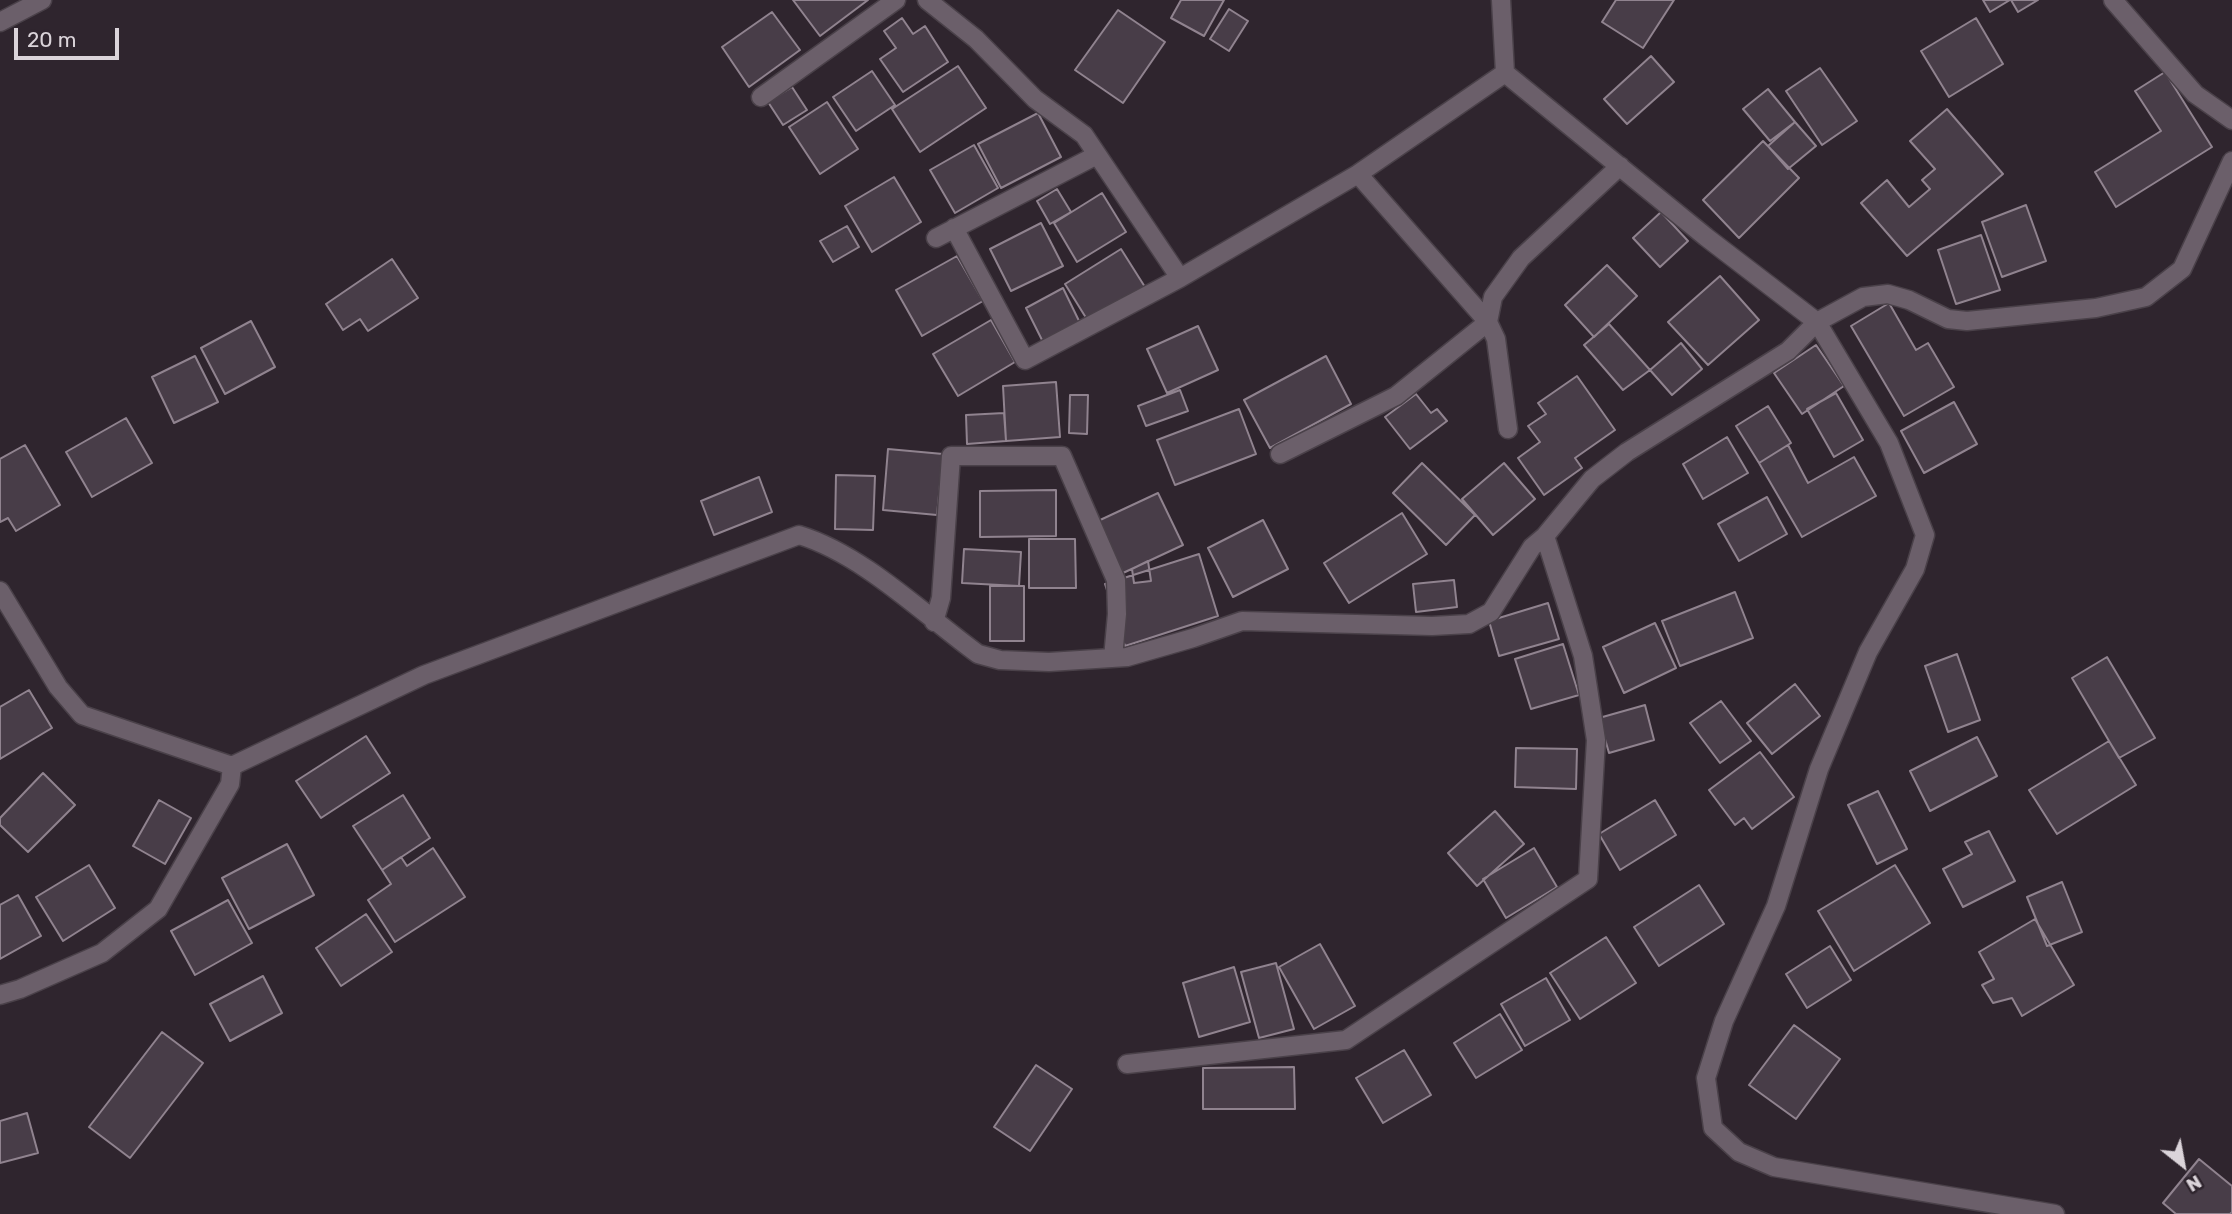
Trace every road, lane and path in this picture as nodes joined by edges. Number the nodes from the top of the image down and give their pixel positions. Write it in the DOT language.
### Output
graph roads {
  1 [pos="42,0"];
  2 [pos="896,0"];
  3 [pos="927,0"];
  4 [pos="1501,0"];
  5 [pos="2113,0"];
  6 [pos="0,22"];
  7 [pos="1505,73"];
  8 [pos="761,97"];
  9 [pos="2232,120"];
  10 [pos="1097,155"];
  11 [pos="2232,161"];
  12 [pos="1620,166"];
  13 [pos="1358,174"];
  14 [pos="954,229"];
  15 [pos="936,238"];
  16 [pos="1180,278"];
  17 [pos="1488,322"];
  18 [pos="1816,322"];
  19 [pos="1508,429"];
  20 [pos="1280,454"];
  21 [pos="1545,536"];
  22 [pos="0,591"];
  23 [pos="934,622"];
  24 [pos="1113,658"];
  25 [pos="232,766"];
  26 [pos="0,995"];
  27 [pos="1126,1064"];
  28 [pos="2055,1214"];
  1 -- 6 [label="street"];
  2 -- 8 [label="street"];
  3 -- 10 [label="street"];
  4 -- 7 [label="street"];
  5 -- 9 [label="street"];
  7 -- 12 [label="street"];
  7 -- 13 [label="street"];
  10 -- 14 [label="street"];
  10 -- 16 [label="street"];
  11 -- 18 [label="street"];
  12 -- 17 [label="street"];
  12 -- 18 [label="street"];
  13 -- 16 [label="street"];
  13 -- 17 [label="street"];
  14 -- 15 [label="street"];
  14 -- 16 [label="street"];
  17 -- 19 [label="street"];
  17 -- 20 [label="street"];
  18 -- 21 [label="street"];
  18 -- 28 [label="street"];
  21 -- 24 [label="street"];
  21 -- 27 [label="street"];
  22 -- 25 [label="street"];
  23 -- 24 [label="street"];
  23 -- 24 [label="street"];
  23 -- 25 [label="street"];
  25 -- 26 [label="street"];
}
